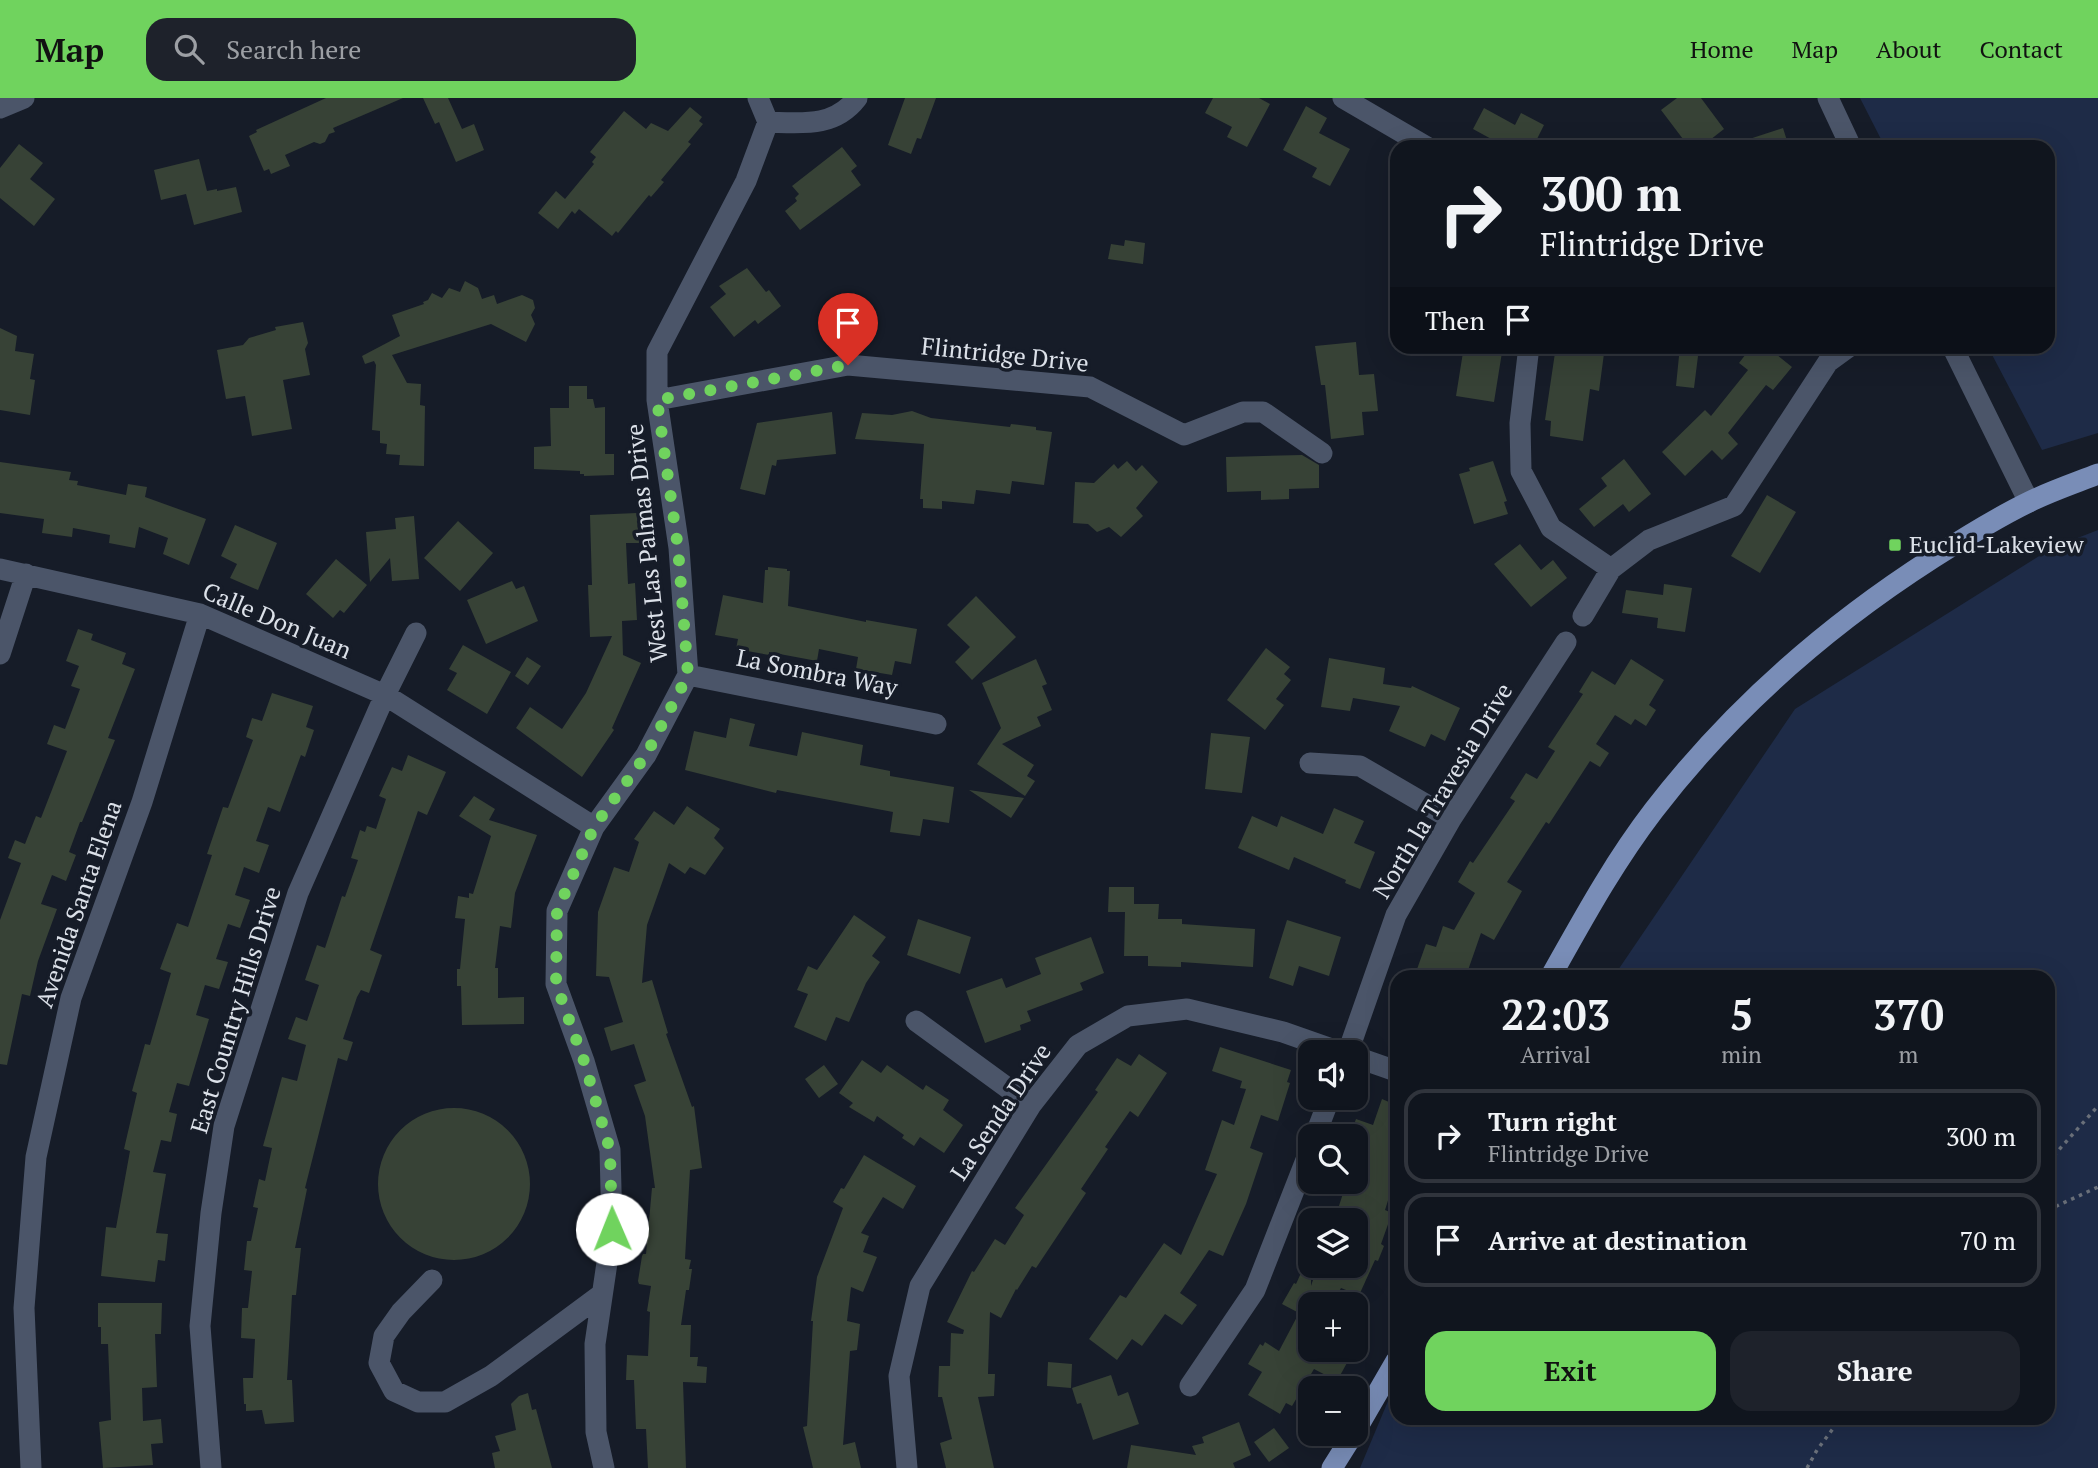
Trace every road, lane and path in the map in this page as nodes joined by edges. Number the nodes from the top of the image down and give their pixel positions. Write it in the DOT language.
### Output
graph roads {
  1 [pos="24,98"];
  2 [pos="758,98"];
  3 [pos="857,98"];
  4 [pos="1343,98"];
  5 [pos="1828,98"];
  6 [pos="0,108"];
  7 [pos="768,122"];
  8 [pos="1415,140"];
  9 [pos="1848,140"];
  10 [pos="1528,354"];
  11 [pos="1839,354"];
  12 [pos="1956,354"];
  13 [pos="657,400"];
  14 [pos="1322,453"];
  15 [pos="2098,474"];
  16 [pos="2029,502"];
  17 [pos="0,569"];
  18 [pos="1611,569"];
  19 [pos="26,574"];
  20 [pos="200,614"];
  21 [pos="1583,616"];
  22 [pos="416,633"];
  23 [pos="1566,642"];
  24 [pos="0,654"];
  25 [pos="688,675"];
  26 [pos="385,695"];
  27 [pos="936,724"];
  28 [pos="1310,763"];
  29 [pos="1451,819"];
  30 [pos="594,827"];
  31 [pos="1554,970"];
  32 [pos="916,1021"];
  33 [pos="1306,1040"];
  34 [pos="1352,1040"];
  35 [pos="1368,1061"];
  36 [pos="1390,1069"];
  37 [pos="1031,1105"];
  38 [pos="2098,1106"];
  39 [pos="2055,1154"];
  40 [pos="1298,1180"];
  41 [pos="2098,1187"];
  42 [pos="2055,1207"];
  43 [pos="432,1280"];
  44 [pos="602,1294"];
  45 [pos="1390,1371"];
  46 [pos="1190,1386"];
  47 [pos="1368,1409"];
  48 [pos="1836,1425"];
  49 [pos="1346,1446"];
  50 [pos="30,1468"];
  51 [pos="211,1468"];
  52 [pos="604,1468"];
  53 [pos="907,1468"];
  54 [pos="1332,1468"];
  55 [pos="1807,1468"];
  1 -- 6 [label="street"];
  2 -- 7 [label="street"];
  3 -- 7 [label="street"];
  4 -- 8 [label="street"];
  5 -- 9 [label="street"];
  7 -- 13 [label="street, West Las Palmas Drive"];
  10 -- 18 [label="street"];
  11 -- 18 [label="street"];
  12 -- 16 [label="street"];
  13 -- 14 [label="street, Flintridge Drive"];
  13 -- 25 [label="street, West Las Palmas Drive"];
  15 -- 16 [label="main road"];
  16 -- 31 [label="main road"];
  17 -- 19 [label="street, Calle Don Juan"];
  18 -- 21 [label="street"];
  19 -- 20 [label="street, Calle Don Juan"];
  19 -- 24 [label="street"];
  20 -- 26 [label="street, Calle Don Juan"];
  20 -- 50 [label="street, Avenida Santa Elena"];
  22 -- 26 [label="street, East Country Hills Drive"];
  23 -- 29 [label="street, North la Travesia Drive"];
  25 -- 27 [label="street, La Sombra Way"];
  25 -- 30 [label="street, West Las Palmas Drive"];
  26 -- 30 [label="street, Calle Don Juan"];
  26 -- 51 [label="street, East Country Hills Drive"];
  28 -- 29 [label="street"];
  29 -- 34 [label="street, North la Travesia Drive"];
  30 -- 44 [label="street, West Las Palmas Drive"];
  32 -- 37 [label="street"];
  33 -- 37 [label="street, La Senda Drive"];
  35 -- 36 [label="street"];
  37 -- 53 [label="street, La Senda Drive"];
  38 -- 39 [label="path"];
  40 -- 46 [label="street"];
  41 -- 42 [label="path"];
  43 -- 44 [label="street"];
  44 -- 52 [label="street, West Las Palmas Drive"];
  45 -- 47 [label="main road"];
  48 -- 55 [label="path"];
  49 -- 54 [label="main road"];
}
